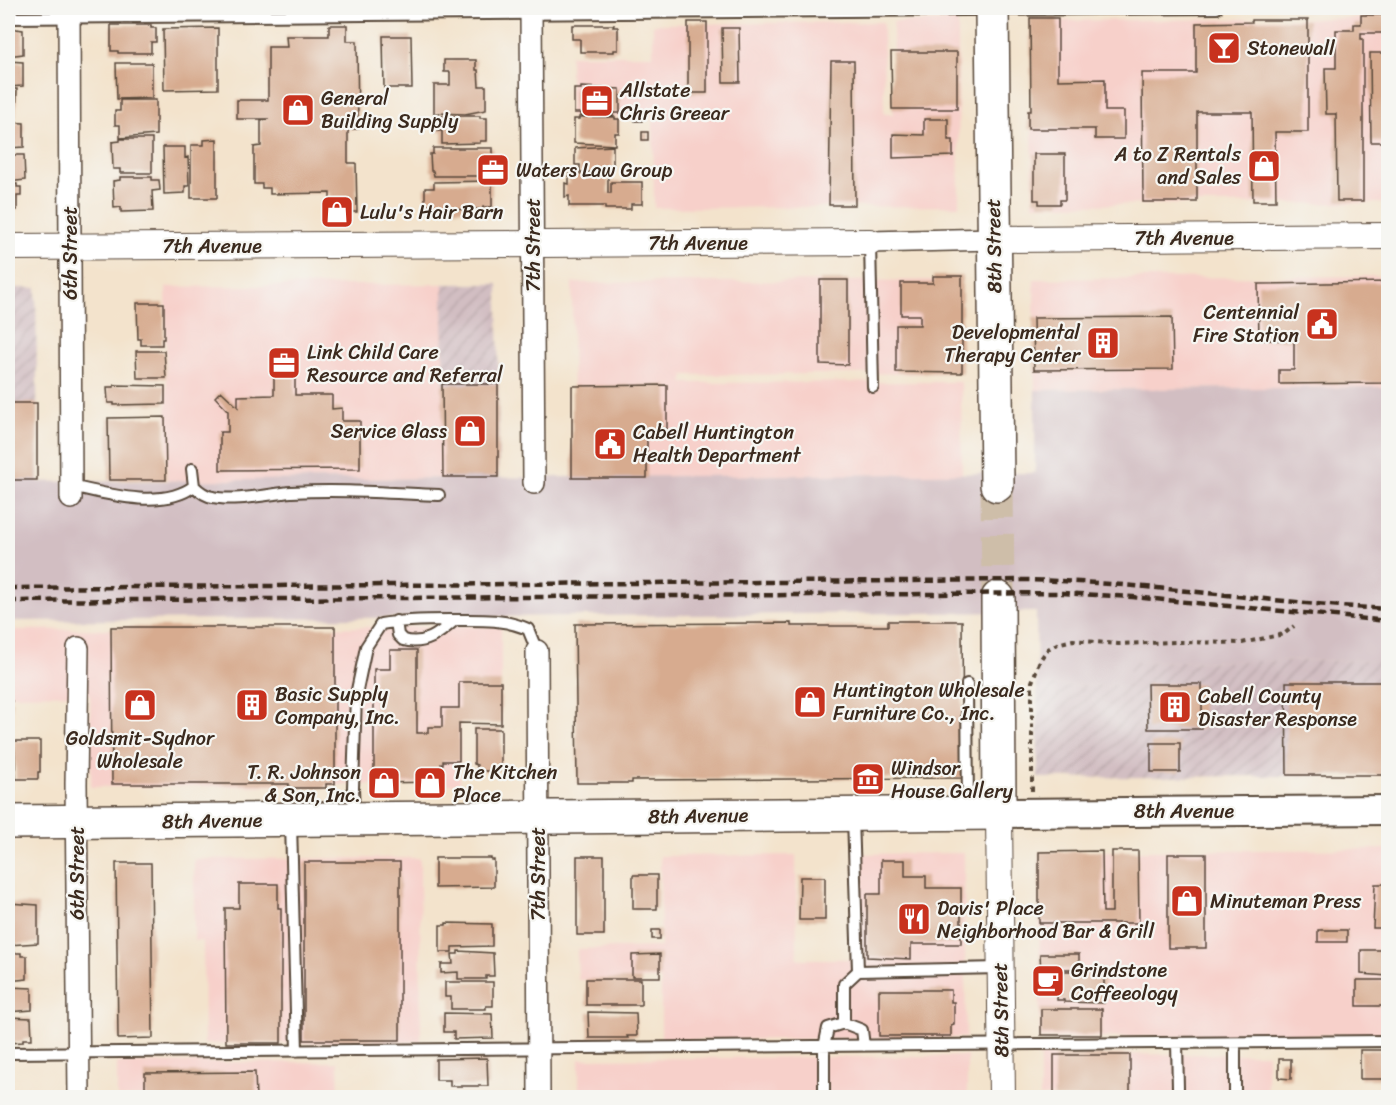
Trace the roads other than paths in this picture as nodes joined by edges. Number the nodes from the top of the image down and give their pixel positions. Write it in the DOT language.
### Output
graph roads {
  1 [pos="992,8"];
  2 [pos="1217,8"];
  3 [pos="806,9"];
  4 [pos="531,10"];
  5 [pos="671,10"];
  6 [pos="704,10"];
  7 [pos="69,12"];
  8 [pos="8,18"];
  9 [pos="1389,236"];
  10 [pos="994,239"];
  11 [pos="870,242"];
  12 [pos="533,244"];
  13 [pos="8,247"];
  14 [pos="71,247"];
  15 [pos="873,387"];
  16 [pos="192,469"];
  17 [pos="534,483"];
  18 [pos="997,485"];
  19 [pos="194,486"];
  20 [pos="71,492"];
  21 [pos="439,495"];
  22 [pos="998,598"];
  23 [pos="455,620"];
  24 [pos="396,621"];
  25 [pos="78,648"];
  26 [pos="537,651"];
  27 [pos="968,684"];
  28 [pos="1389,810"];
  29 [pos="984,813"];
  30 [pos="853,814"];
  31 [pos="538,818"];
  32 [pos="354,819"];
  33 [pos="291,820"];
  34 [pos="8,822"];
  35 [pos="76,822"];
  36 [pos="1001,968"];
  37 [pos="858,971"];
  38 [pos="844,1023"];
  39 [pos="1389,1041"];
  40 [pos="1235,1043"];
  41 [pos="1177,1044"];
  42 [pos="1002,1045"];
  43 [pos="864,1046"];
  44 [pos="824,1047"];
  45 [pos="539,1048"];
  46 [pos="297,1050"];
  47 [pos="8,1053"];
  48 [pos="78,1053"];
  49 [pos="1178,1088"];
  50 [pos="79,1098"];
  51 [pos="539,1098"];
  52 [pos="824,1098"];
  53 [pos="1002,1098"];
  54 [pos="1235,1098"];
  1 -- 2 [label="lane"];
  1 -- 3 [label="lane"];
  1 -- 10 [label="main road, 8th Street"];
  3 -- 6 [label="lane"];
  4 -- 5 [label="lane"];
  4 -- 7 [label="lane"];
  4 -- 12 [label="street, 7th Street"];
  5 -- 6 [label="lane"];
  7 -- 8 [label="lane"];
  7 -- 14 [label="street, 6th Street"];
  9 -- 10 [label="street, 7th Avenue"];
  10 -- 11 [label="street, 7th Avenue"];
  10 -- 18 [label="main road, 8th Street"];
  11 -- 12 [label="street, 7th Avenue"];
  11 -- 15 [label="lane"];
  12 -- 14 [label="street, 7th Avenue"];
  12 -- 17 [label="street, 7th Street"];
  13 -- 14 [label="street, 7th Avenue"];
  14 -- 20 [label="street, 6th Street"];
  16 -- 19 [label="lane"];
  19 -- 20 [label="lane"];
  19 -- 21 [label="lane"];
  22 -- 29 [label="main road, 8th Street"];
  23 -- 24 [label="lane"];
  23 -- 24 [label="lane"];
  23 -- 26 [label="lane"];
  24 -- 32 [label="lane"];
  25 -- 35 [label="street, 6th Street"];
  26 -- 31 [label="street, 7th Street"];
  27 -- 29 [label="lane"];
  28 -- 29 [label="main road, 8th Avenue"];
  29 -- 30 [label="main road, 8th Avenue"];
  29 -- 36 [label="street, 8th Street"];
  30 -- 31 [label="main road, 8th Avenue"];
  30 -- 37 [label="lane"];
  31 -- 32 [label="main road, 8th Avenue"];
  31 -- 45 [label="street, 7th Street"];
  32 -- 33 [label="main road, 8th Avenue"];
  33 -- 35 [label="main road, 8th Avenue"];
  33 -- 46 [label="lane"];
  34 -- 35 [label="main road, 8th Avenue"];
  35 -- 48 [label="street, 6th Street"];
  36 -- 37 [label="lane"];
  36 -- 42 [label="street, 8th Street"];
  37 -- 38 [label="lane"];
  38 -- 43 [label="lane"];
  38 -- 44 [label="lane"];
  39 -- 40 [label="lane"];
  40 -- 41 [label="lane"];
  40 -- 54 [label="lane"];
  41 -- 42 [label="lane"];
  41 -- 49 [label="lane"];
  42 -- 43 [label="lane"];
  42 -- 53 [label="street, 8th Street"];
  43 -- 44 [label="lane"];
  44 -- 45 [label="lane"];
  44 -- 52 [label="lane"];
  45 -- 46 [label="lane"];
  45 -- 51 [label="street, 7th Street"];
  46 -- 48 [label="lane"];
  47 -- 48 [label="lane"];
  48 -- 50 [label="street, 6th Street"];
}
